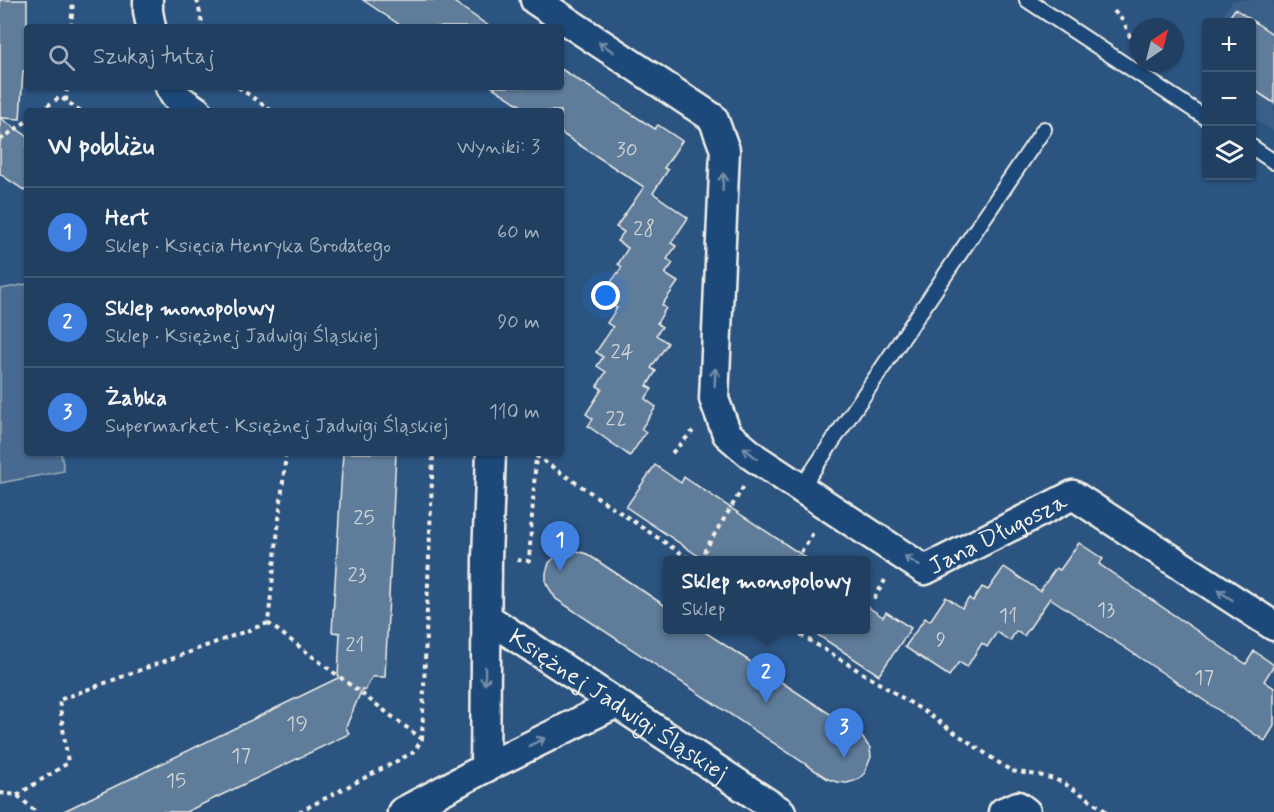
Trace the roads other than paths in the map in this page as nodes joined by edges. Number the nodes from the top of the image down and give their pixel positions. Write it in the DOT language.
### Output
graph roads {
  1 [pos="148,0"];
  2 [pos="535,0"];
  3 [pos="1027,0"];
  4 [pos="150,24"];
  5 [pos="172,90"];
  6 [pos="193,108"];
  7 [pos="1202,115"];
  8 [pos="1044,129"];
  9 [pos="1256,150"];
  10 [pos="1274,162"];
  11 [pos="491,456"];
  12 [pos="801,489"];
  13 [pos="486,617"];
  14 [pos="1274,627"];
  15 [pos="615,704"];
  16 [pos="485,768"];
  17 [pos="402,812"];
  18 [pos="781,812"];
  19 [pos="1003,812"];
  20 [pos="1026,812"];
  1 -- 4 [label="street"];
  12 -- 2 [label="street, Jana Długosza, one-way"];
  3 -- 7 [label="lane"];
  5 -- 6 [label="street"];
  8 -- 12 [label="lane"];
  9 -- 10 [label="lane"];
  11 -- 13 [label="street"];
  14 -- 12 [label="street, Jana Długosza, one-way"];
  13 -- 15 [label="street, Księżnej Jadwigi Śląskiej"];
  13 -- 16 [label="street, one-way"];
  16 -- 15 [label="street, one-way"];
  15 -- 18 [label="street, Księżnej Jadwigi Śląskiej"];
  16 -- 17 [label="street"];
  19 -- 20 [label="street"];
}
